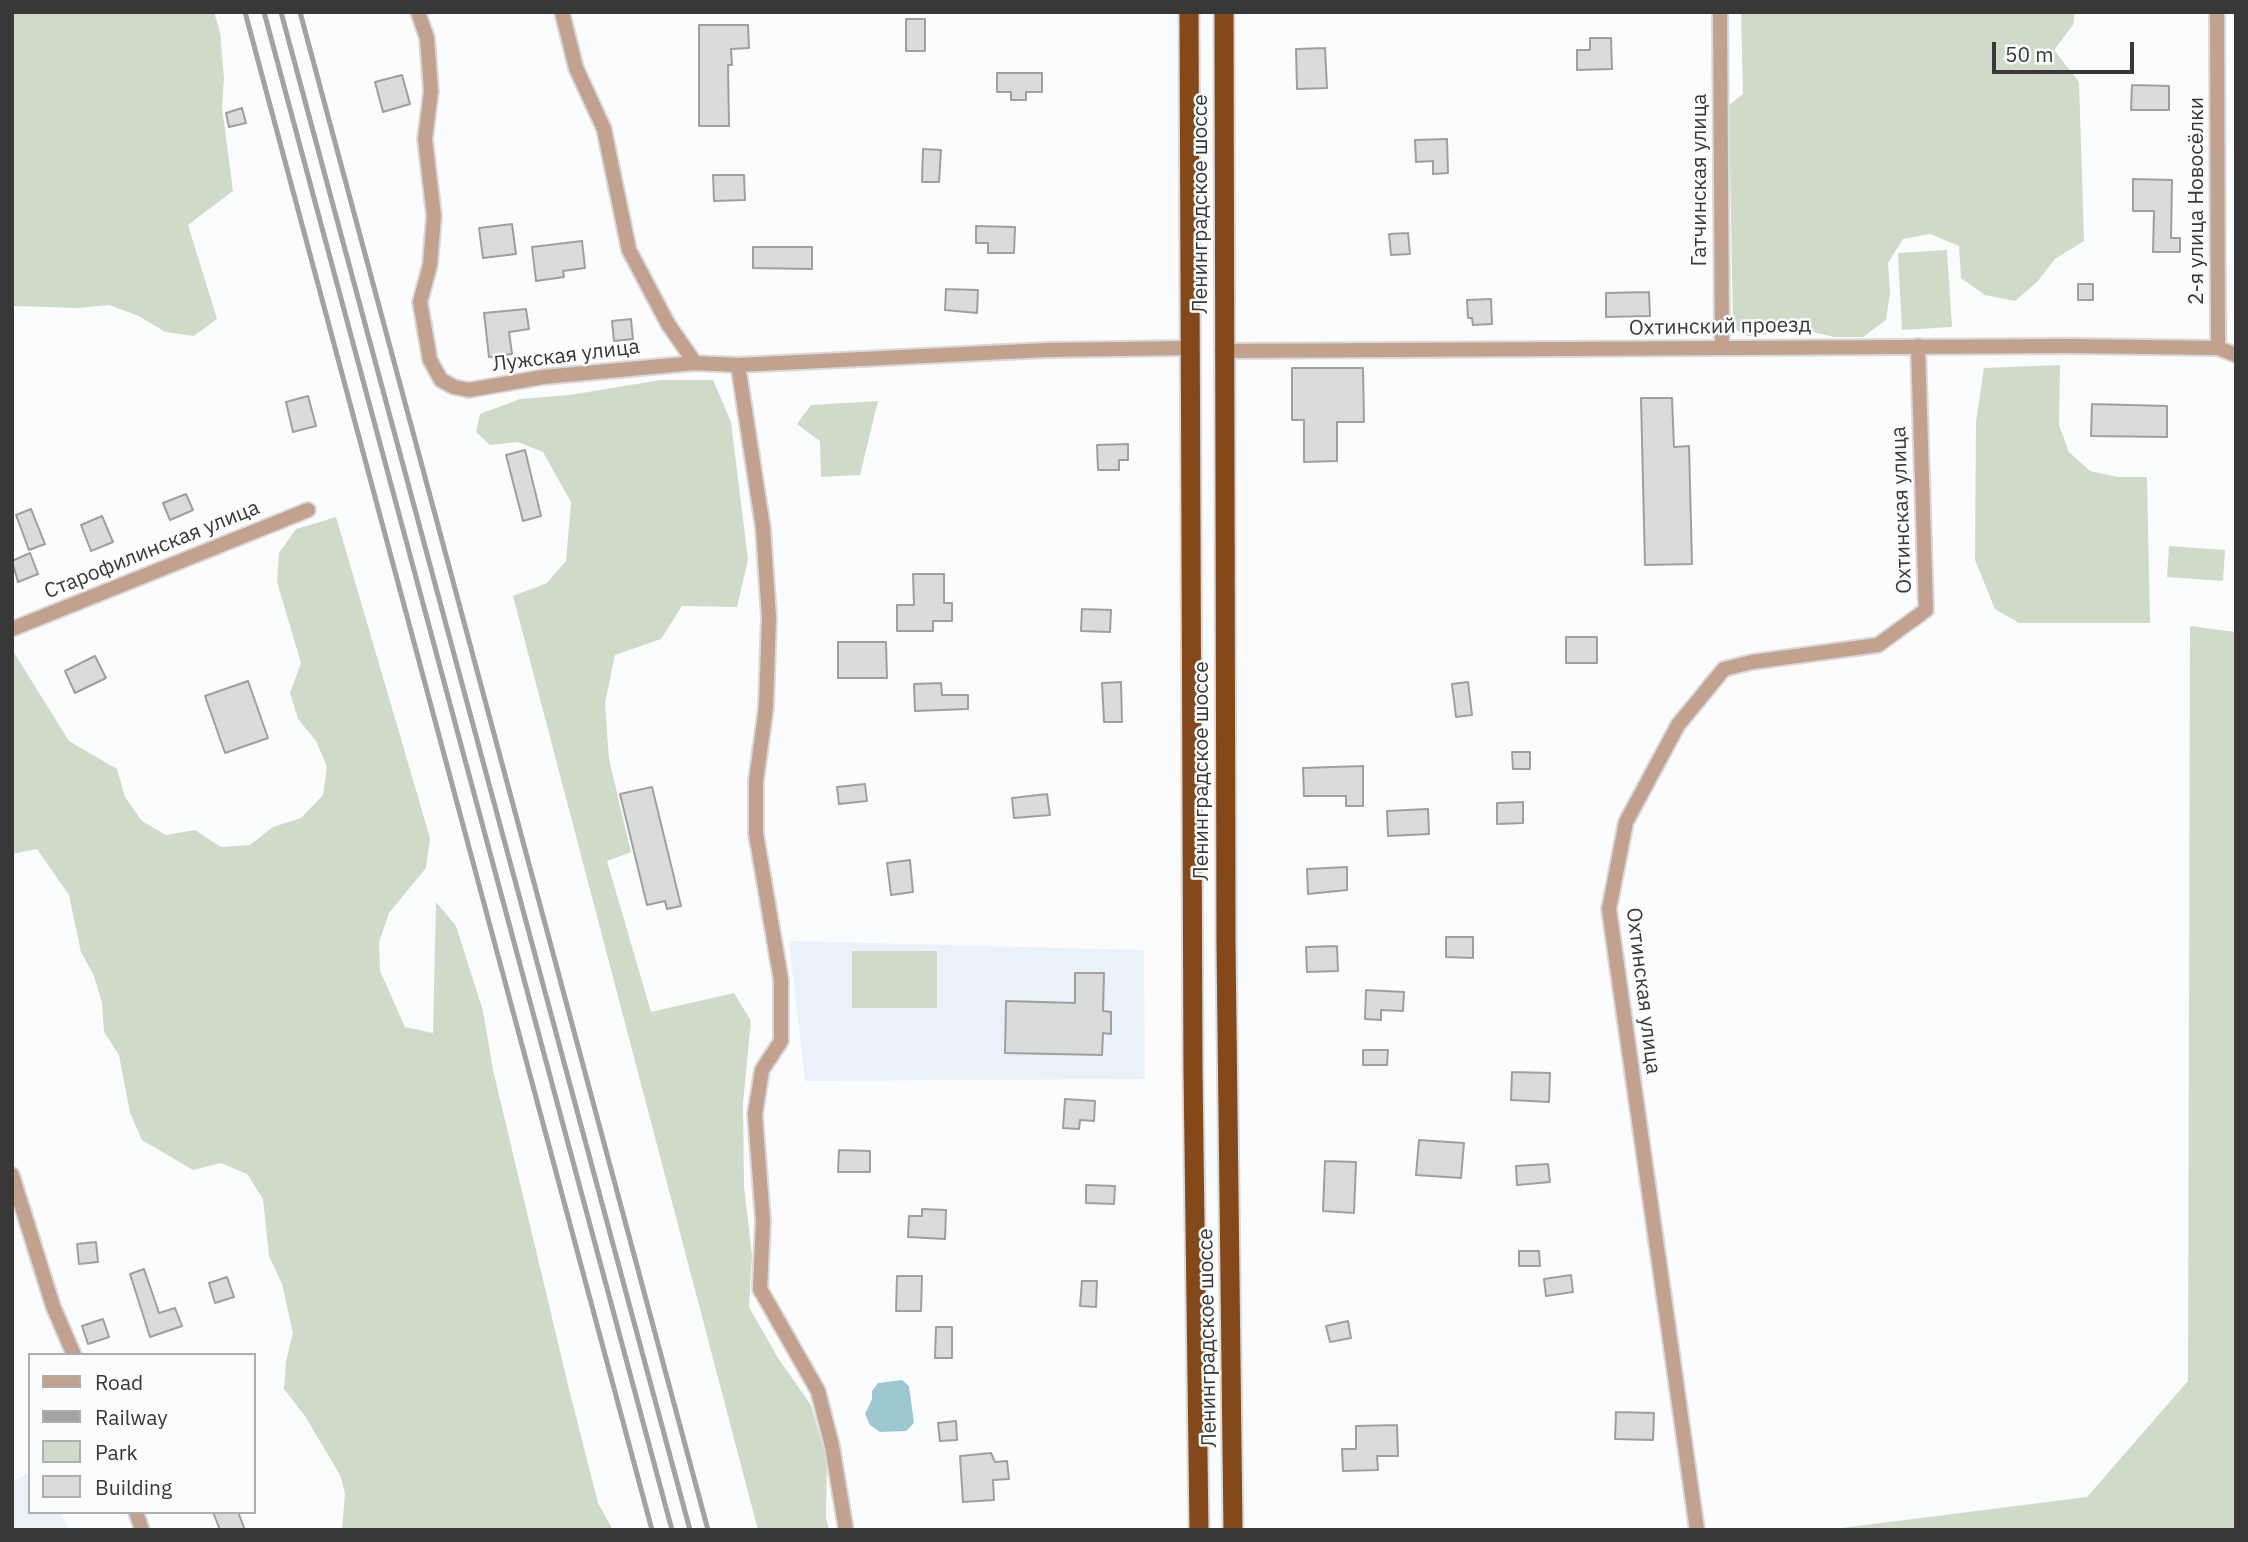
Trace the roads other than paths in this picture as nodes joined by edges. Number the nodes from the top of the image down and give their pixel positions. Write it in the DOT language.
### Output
graph roads {
  1 [pos="418,12"];
  2 [pos="562,12"];
  3 [pos="1189,12"];
  4 [pos="1224,12"];
  5 [pos="1720,12"];
  6 [pos="2217,12"];
  7 [pos="1918,346"];
  8 [pos="1722,347"];
  9 [pos="1189,348"];
  10 [pos="2218,348"];
  11 [pos="1222,351"];
  12 [pos="2236,355"];
  13 [pos="695,363"];
  14 [pos="738,365"];
  15 [pos="308,509"];
  16 [pos="12,629"];
  17 [pos="12,1175"];
  18 [pos="73,1353"];
  19 [pos="846,1530"];
  20 [pos="1199,1530"];
  21 [pos="1233,1530"];
  22 [pos="1697,1530"];
  1 -- 13 [label="street, Лужская улица"];
  2 -- 13 [label="street, Лужская улица"];
  3 -- 9 [label="highway, Ленинградское шоссе"];
  4 -- 11 [label="highway, Ленинградское шоссе"];
  5 -- 8 [label="street, Гатчинская улица"];
  6 -- 10 [label="street, 2-я улица Новосёлки"];
  7 -- 8 [label="street, Охтинский проезд"];
  7 -- 10 [label="street, Охтинский проезд"];
  7 -- 22 [label="street, Охтинская улица"];
  8 -- 11 [label="street, Охтинский проезд"];
  9 -- 14 [label="street"];
  9 -- 20 [label="highway, Ленинградское шоссе"];
  10 -- 12 [label="street"];
  11 -- 21 [label="highway, Ленинградское шоссе"];
  13 -- 14 [label="street"];
  14 -- 19 [label="street"];
  15 -- 16 [label="street, Старофилинская улица"];
  17 -- 18 [label="street"];
}
